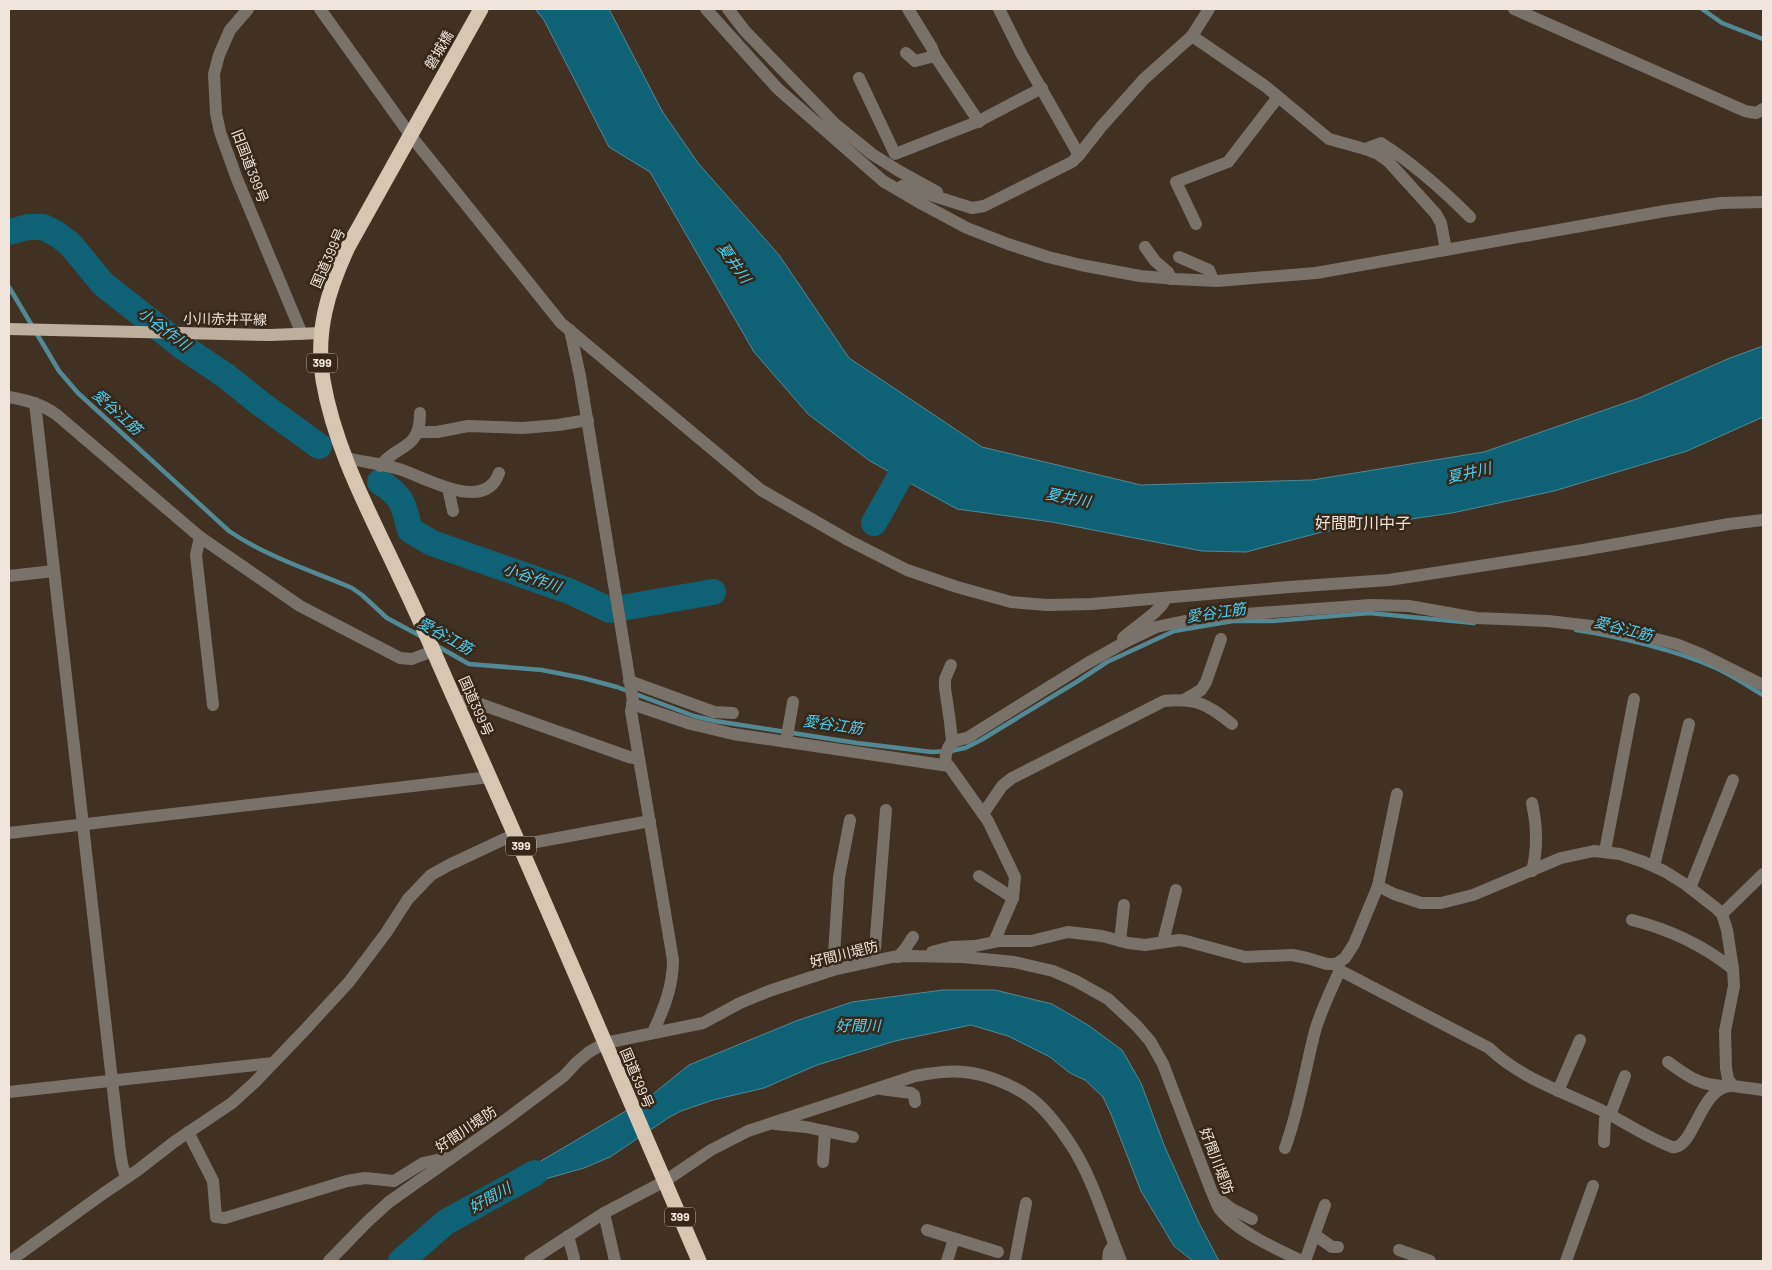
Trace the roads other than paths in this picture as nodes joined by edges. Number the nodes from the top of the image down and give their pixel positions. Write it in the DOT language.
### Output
graph roads {
  1 [pos="248,9"];
  2 [pos="320,9"];
  3 [pos="481,9"];
  4 [pos="706,9"];
  5 [pos="728,9"];
  6 [pos="908,9"];
  7 [pos="1000,9"];
  8 [pos="1209,9"];
  9 [pos="1514,9"];
  10 [pos="1192,36"];
  11 [pos="906,53"];
  12 [pos="935,56"];
  13 [pos="859,78"];
  14 [pos="1042,88"];
  15 [pos="1278,97"];
  16 [pos="425,107"];
  17 [pos="1763,109"];
  18 [pos="978,122"];
  19 [pos="411,136"];
  20 [pos="1365,148"];
  21 [pos="1080,155"];
  22 [pos="883,180"];
  23 [pos="952,202"];
  24 [pos="1763,202"];
  25 [pos="1470,217"];
  26 [pos="1196,224"];
  27 [pos="1145,247"];
  28 [pos="1446,250"];
  29 [pos="1179,257"];
  30 [pos="1172,279"];
  31 [pos="1213,280"];
  32 [pos="11,329"];
  33 [pos="570,330"];
  34 [pos="322,333"];
  35 [pos="302,334"];
  36 [pos="9,397"];
  37 [pos="35,403"];
  38 [pos="420,413"];
  39 [pos="588,420"];
  40 [pos="418,432"];
  41 [pos="346,458"];
  42 [pos="380,466"];
  43 [pos="499,473"];
  44 [pos="448,488"];
  45 [pos="453,511"];
  46 [pos="1763,520"];
  47 [pos="200,537"];
  48 [pos="54,571"];
  49 [pos="9,576"];
  50 [pos="1166,598"];
  51 [pos="1221,640"];
  52 [pos="1120,645"];
  53 [pos="433,651"];
  54 [pos="951,665"];
  55 [pos="630,681"];
  56 [pos="1763,685"];
  57 [pos="1634,699"];
  58 [pos="1184,700"];
  59 [pos="456,702"];
  60 [pos="633,702"];
  61 [pos="793,702"];
  62 [pos="213,706"];
  63 [pos="733,713"];
  64 [pos="1232,724"];
  65 [pos="1690,724"];
  66 [pos="786,742"];
  67 [pos="952,742"];
  68 [pos="639,759"];
  69 [pos="945,764"];
  70 [pos="490,777"];
  71 [pos="1733,780"];
  72 [pos="1397,794"];
  73 [pos="1532,803"];
  74 [pos="886,810"];
  75 [pos="983,814"];
  76 [pos="850,820"];
  77 [pos="650,821"];
  78 [pos="83,824"];
  79 [pos="9,833"];
  80 [pos="518,839"];
  81 [pos="1605,851"];
  82 [pos="1654,866"];
  83 [pos="1532,871"];
  84 [pos="1763,874"];
  85 [pos="979,876"];
  86 [pos="1378,886"];
  87 [pos="1690,888"];
  88 [pos="1176,890"];
  89 [pos="1013,898"];
  90 [pos="1124,905"];
  91 [pos="1722,914"];
  92 [pos="1632,920"];
  93 [pos="913,937"];
  94 [pos="1120,940"];
  95 [pos="994,942"];
  96 [pos="1163,942"];
  97 [pos="923,956"];
  98 [pos="898,957"];
  99 [pos="863,963"];
  100 [pos="1338,967"];
  101 [pos="1733,969"];
  102 [pos="833,970"];
  103 [pos="653,1032"];
  104 [pos="1580,1040"];
  105 [pos="605,1043"];
  106 [pos="1668,1062"];
  107 [pos="273,1063"];
  108 [pos="1625,1076"];
  109 [pos="112,1081"];
  110 [pos="1728,1086"];
  111 [pos="879,1088"];
  112 [pos="1558,1090"];
  113 [pos="1763,1090"];
  114 [pos="9,1092"];
  115 [pos="915,1102"];
  116 [pos="1610,1115"];
  117 [pos="770,1124"];
  118 [pos="825,1131"];
  119 [pos="188,1132"];
  120 [pos="853,1137"];
  121 [pos="1604,1142"];
  122 [pos="1285,1148"];
  123 [pos="448,1160"];
  124 [pos="823,1162"];
  125 [pos="663,1177"];
  126 [pos="126,1178"];
  127 [pos="1593,1186"];
  128 [pos="1212,1193"];
  129 [pos="1026,1203"];
  130 [pos="1325,1205"];
  131 [pos="604,1212"];
  132 [pos="1252,1219"];
  133 [pos="927,1230"];
  134 [pos="1315,1235"];
  135 [pos="568,1236"];
  136 [pos="954,1239"];
  137 [pos="1114,1244"];
  138 [pos="1338,1248"];
  139 [pos="1399,1250"];
  140 [pos="998,1252"];
  141 [pos="29,1256"];
  142 [pos="574,1258"];
  143 [pos="10,1261"];
  144 [pos="329,1261"];
  145 [pos="530,1261"];
  146 [pos="614,1261"];
  147 [pos="700,1261"];
  148 [pos="947,1261"];
  149 [pos="1015,1261"];
  150 [pos="1108,1261"];
  151 [pos="1121,1261"];
  152 [pos="1303,1261"];
  153 [pos="1430,1261"];
  154 [pos="1566,1261"];
  1 -- 35 [label="street, 旧国道399号"];
  2 -- 19 [label="street"];
  3 -- 16 [label="highway, 磐城橋 / 399"];
  4 -- 22 [label="street"];
  5 -- 23 [label="street"];
  6 -- 12 [label="street"];
  7 -- 14 [label="street"];
  8 -- 10 [label="street"];
  9 -- 17 [label="street"];
  10 -- 15 [label="street"];
  10 -- 21 [label="street"];
  11 -- 12 [label="street"];
  12 -- 18 [label="street"];
  13 -- 18 [label="street"];
  14 -- 18 [label="street"];
  14 -- 21 [label="street"];
  15 -- 20 [label="street"];
  15 -- 26 [label="street"];
  16 -- 19 [label="highway, 国道399号 / 399"];
  19 -- 33 [label="street"];
  19 -- 34 [label="highway, 国道399号 / 399"];
  20 -- 25 [label="street"];
  20 -- 28 [label="street"];
  21 -- 23 [label="street"];
  22 -- 23 [label="street"];
  22 -- 30 [label="street"];
  24 -- 28 [label="street"];
  27 -- 30 [label="street"];
  28 -- 31 [label="street"];
  29 -- 31 [label="street"];
  30 -- 31 [label="street"];
  32 -- 35 [label="main road, 小川赤井平線"];
  33 -- 39 [label="street"];
  33 -- 50 [label="street"];
  34 -- 35 [label="main road, 小川赤井平線"];
  34 -- 41 [label="highway, 国道399号 / 399"];
  36 -- 37 [label="street"];
  37 -- 47 [label="street"];
  37 -- 48 [label="street"];
  38 -- 40 [label="street"];
  39 -- 40 [label="street"];
  39 -- 55 [label="street"];
  40 -- 42 [label="street"];
  41 -- 42 [label="street"];
  41 -- 53 [label="highway, 国道399号 / 399"];
  42 -- 44 [label="street"];
  43 -- 44 [label="street"];
  44 -- 45 [label="street"];
  46 -- 50 [label="street"];
  47 -- 53 [label="street"];
  47 -- 62 [label="street"];
  48 -- 49 [label="street"];
  48 -- 78 [label="street"];
  50 -- 52 [label="street"];
  51 -- 58 [label="street"];
  52 -- 56 [label="street"];
  52 -- 67 [label="street"];
  53 -- 59 [label="highway, 国道399号 / 399"];
  54 -- 67 [label="street"];
  55 -- 60 [label="street"];
  55 -- 63 [label="street"];
  57 -- 81 [label="street"];
  58 -- 64 [label="street"];
  58 -- 75 [label="street"];
  59 -- 68 [label="street"];
  59 -- 70 [label="highway, 国道399号 / 399"];
  60 -- 66 [label="street"];
  60 -- 68 [label="street"];
  61 -- 66 [label="street"];
  65 -- 82 [label="street"];
  66 -- 69 [label="street"];
  67 -- 69 [label="street"];
  68 -- 77 [label="street"];
  69 -- 75 [label="street"];
  70 -- 78 [label="street"];
  70 -- 80 [label="highway, 国道399号 / 399"];
  71 -- 87 [label="street"];
  72 -- 86 [label="street"];
  73 -- 83 [label="street"];
  74 -- 99 [label="street"];
  75 -- 89 [label="street"];
  76 -- 102 [label="street"];
  77 -- 80 [label="street"];
  77 -- 103 [label="street"];
  78 -- 79 [label="street"];
  78 -- 109 [label="street"];
  80 -- 105 [label="highway, 国道399号 / 399"];
  80 -- 107 [label="street"];
  81 -- 82 [label="street"];
  81 -- 83 [label="street"];
  82 -- 87 [label="street"];
  83 -- 86 [label="street"];
  84 -- 91 [label="street"];
  85 -- 89 [label="street"];
  86 -- 100 [label="street"];
  87 -- 91 [label="street"];
  88 -- 96 [label="street"];
  89 -- 95 [label="street"];
  90 -- 94 [label="street"];
  91 -- 101 [label="street"];
  92 -- 101 [label="street"];
  93 -- 98 [label="street"];
  94 -- 95 [label="street"];
  94 -- 96 [label="street"];
  95 -- 97 [label="street"];
  96 -- 100 [label="street"];
  97 -- 98 [label="street, 好間川堤防"];
  97 -- 128 [label="street, 好間川堤防"];
  98 -- 99 [label="street, 好間川堤防"];
  99 -- 102 [label="street, 好間川堤防"];
  100 -- 112 [label="street"];
  100 -- 122 [label="street"];
  101 -- 110 [label="street"];
  102 -- 103 [label="street, 好間川堤防"];
  103 -- 105 [label="street, 好間川堤防"];
  104 -- 112 [label="street"];
  105 -- 123 [label="street, 好間川堤防"];
  105 -- 125 [label="highway, 国道399号 / 399"];
  106 -- 110 [label="street"];
  107 -- 109 [label="street"];
  107 -- 119 [label="street"];
  108 -- 116 [label="street"];
  109 -- 114 [label="street"];
  109 -- 126 [label="street"];
  110 -- 113 [label="street"];
  110 -- 116 [label="street"];
  111 -- 115 [label="street"];
  111 -- 117 [label="street"];
  111 -- 137 [label="street"];
  112 -- 116 [label="street"];
  116 -- 121 [label="street"];
  117 -- 118 [label="street"];
  117 -- 125 [label="street"];
  118 -- 120 [label="street"];
  118 -- 124 [label="street"];
  119 -- 123 [label="street"];
  119 -- 126 [label="street"];
  123 -- 144 [label="street, 好間川堤防"];
  125 -- 131 [label="street"];
  125 -- 147 [label="highway, 国道399号 / 399"];
  126 -- 141 [label="street"];
  127 -- 154 [label="street"];
  128 -- 132 [label="street"];
  128 -- 152 [label="street, 好間川堤防"];
  129 -- 149 [label="street"];
  130 -- 134 [label="street"];
  131 -- 135 [label="street"];
  131 -- 146 [label="street"];
  133 -- 136 [label="street"];
  134 -- 138 [label="street"];
  134 -- 152 [label="street"];
  135 -- 142 [label="street"];
  135 -- 145 [label="street"];
  136 -- 140 [label="street"];
  136 -- 148 [label="street"];
  137 -- 150 [label="street"];
  137 -- 151 [label="street"];
  139 -- 153 [label="street"];
  141 -- 143 [label="street"];
}
